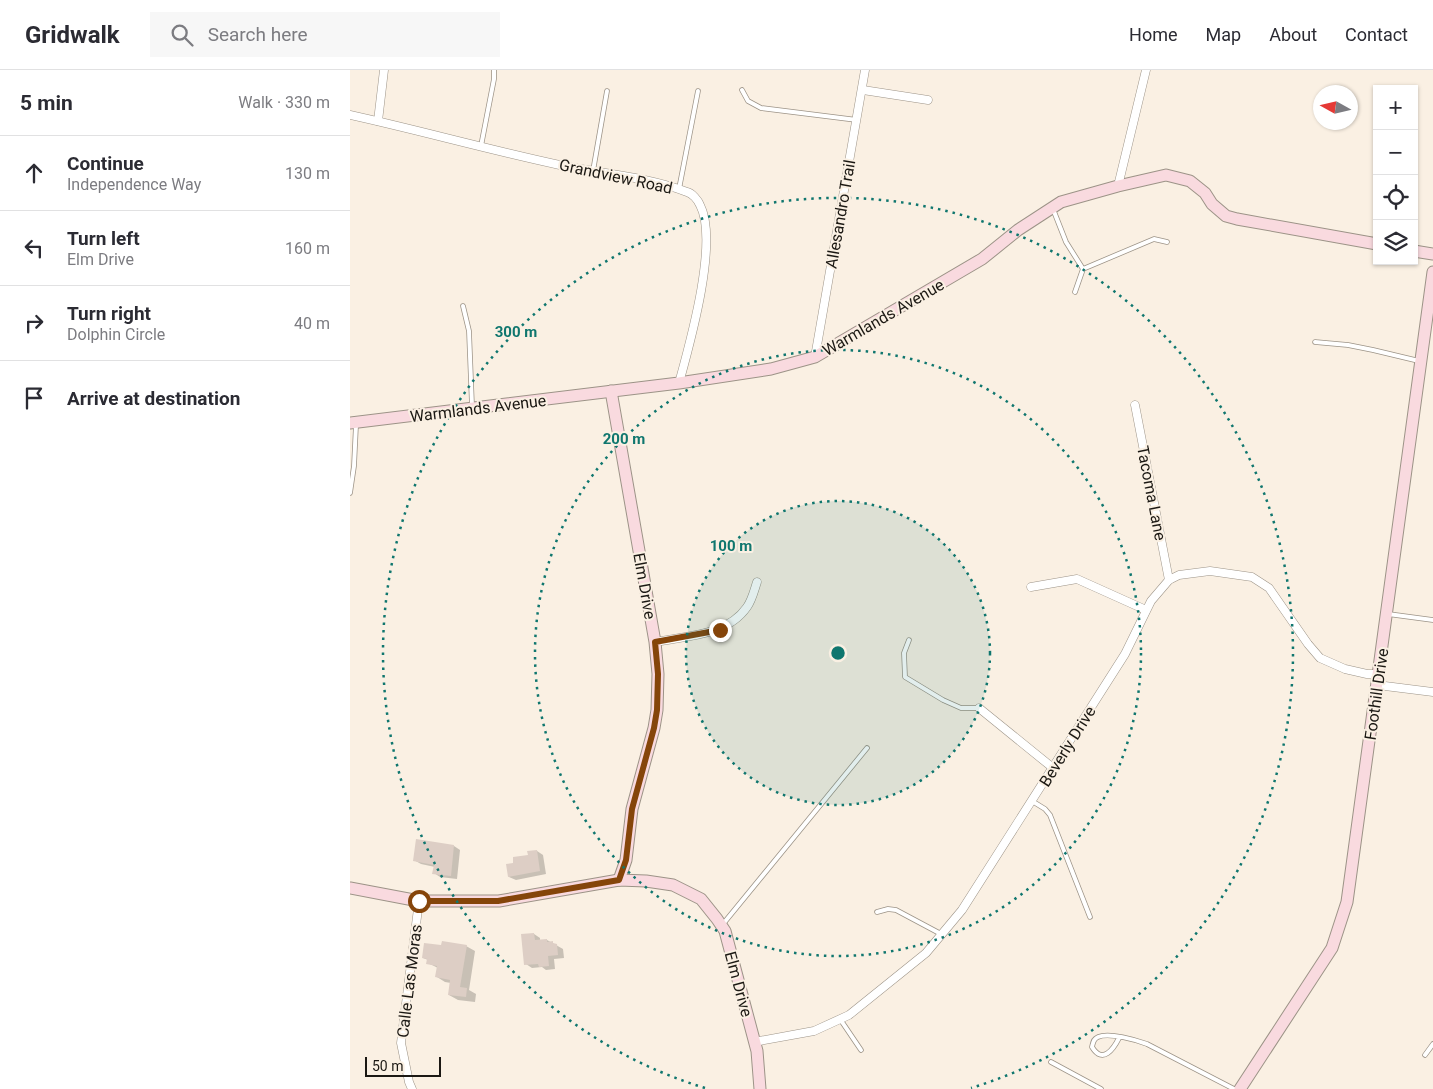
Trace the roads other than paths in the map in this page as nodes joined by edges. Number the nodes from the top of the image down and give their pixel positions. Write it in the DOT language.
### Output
graph roads {
  1 [pos="384,70"];
  2 [pos="494,70"];
  3 [pos="865,70"];
  4 [pos="1146,70"];
  5 [pos="742,90"];
  6 [pos="863,90"];
  7 [pos="608,91"];
  8 [pos="698,91"];
  9 [pos="928,100"];
  10 [pos="350,115"];
  11 [pos="857,120"];
  12 [pos="378,121"];
  13 [pos="481,146"];
  14 [pos="594,171"];
  15 [pos="1118,186"];
  16 [pos="679,189"];
  17 [pos="1052,208"];
  18 [pos="1167,242"];
  19 [pos="1373,243"];
  20 [pos="1418,252"];
  21 [pos="1433,254"];
  22 [pos="1083,269"];
  23 [pos="1433,272"];
  24 [pos="1075,292"];
  25 [pos="463,306"];
  26 [pos="1315,342"];
  27 [pos="815,357"];
  28 [pos="1421,362"];
  29 [pos="679,383"];
  30 [pos="611,391"];
  31 [pos="1135,406"];
  32 [pos="472,408"];
  33 [pos="353,423"];
  34 [pos="350,493"];
  35 [pos="1169,580"];
  36 [pos="757,582"];
  37 [pos="1031,587"];
  38 [pos="1146,610"];
  39 [pos="1386,614"];
  40 [pos="1433,620"];
  41 [pos="909,640"];
  42 [pos="655,642"];
  43 [pos="1378,679"];
  44 [pos="1433,692"];
  45 [pos="979,708"];
  46 [pos="867,748"];
  47 [pos="1054,768"];
  48 [pos="1032,801"];
  49 [pos="619,880"];
  50 [pos="350,888"];
  51 [pos="419,901"];
  52 [pos="877,912"];
  53 [pos="1090,917"];
  54 [pos="722,926"];
  55 [pos="941,934"];
  56 [pos="840,1019"];
  57 [pos="1119,1038"];
  58 [pos="754,1042"];
  59 [pos="1433,1044"];
  60 [pos="861,1050"];
  61 [pos="1424,1055"];
  62 [pos="1051,1062"];
  63 [pos="412,1089"];
  64 [pos="760,1089"];
  65 [pos="1101,1089"];
  66 [pos="1234,1089"];
  67 [pos="1240,1089"];
  1 -- 12 [label="street"];
  2 -- 13 [label="lane"];
  3 -- 6 [label="street, Allesandro Trail"];
  4 -- 15 [label="street"];
  5 -- 11 [label="lane"];
  6 -- 9 [label="street"];
  6 -- 11 [label="street, Allesandro Trail"];
  7 -- 14 [label="lane"];
  8 -- 16 [label="lane"];
  10 -- 12 [label="street, Grandview Road"];
  11 -- 27 [label="street, Allesandro Trail"];
  12 -- 13 [label="street, Grandview Road"];
  13 -- 14 [label="street, Grandview Road"];
  14 -- 16 [label="street, Grandview Road"];
  15 -- 17 [label="street, Warmlands Avenue"];
  15 -- 19 [label="street, Warmlands Avenue"];
  16 -- 29 [label="street, Grandview Road"];
  17 -- 22 [label="lane"];
  17 -- 27 [label="street, Warmlands Avenue"];
  18 -- 22 [label="lane"];
  20 -- 21 [label="street"];
  22 -- 24 [label="lane"];
  23 -- 28 [label="street, Foothill Drive"];
  25 -- 32 [label="lane"];
  26 -- 28 [label="lane"];
  27 -- 29 [label="street, Warmlands Avenue"];
  28 -- 39 [label="street, Foothill Drive"];
  29 -- 30 [label="street, Warmlands Avenue"];
  30 -- 32 [label="street, Warmlands Avenue"];
  30 -- 42 [label="street, Elm Drive"];
  31 -- 35 [label="street, Tacoma Lane"];
  32 -- 33 [label="street, Warmlands Avenue"];
  33 -- 34 [label="lane"];
  35 -- 38 [label="street, Beverly Drive"];
  35 -- 43 [label="street"];
  36 -- 42 [label="street"];
  37 -- 38 [label="street"];
  38 -- 47 [label="street, Beverly Drive"];
  39 -- 40 [label="lane"];
  39 -- 43 [label="street, Foothill Drive"];
  41 -- 45 [label="lane"];
  42 -- 49 [label="street, Elm Drive"];
  43 -- 44 [label="street"];
  43 -- 67 [label="street, Foothill Drive"];
  45 -- 47 [label="street"];
  46 -- 54 [label="lane"];
  47 -- 48 [label="street, Beverly Drive"];
  48 -- 53 [label="lane"];
  48 -- 55 [label="street, Beverly Drive"];
  49 -- 51 [label="street"];
  49 -- 54 [label="street, Elm Drive"];
  50 -- 51 [label="street"];
  51 -- 63 [label="street, Calle Las Moras"];
  52 -- 55 [label="lane"];
  54 -- 58 [label="street, Elm Drive"];
  55 -- 56 [label="street, Beverly Drive"];
  56 -- 58 [label="street, Beverly Drive"];
  56 -- 60 [label="lane"];
  57 -- 57 [label="lane"];
  57 -- 66 [label="lane"];
  58 -- 64 [label="street, Elm Drive"];
  59 -- 61 [label="lane"];
  62 -- 65 [label="lane"];
}
